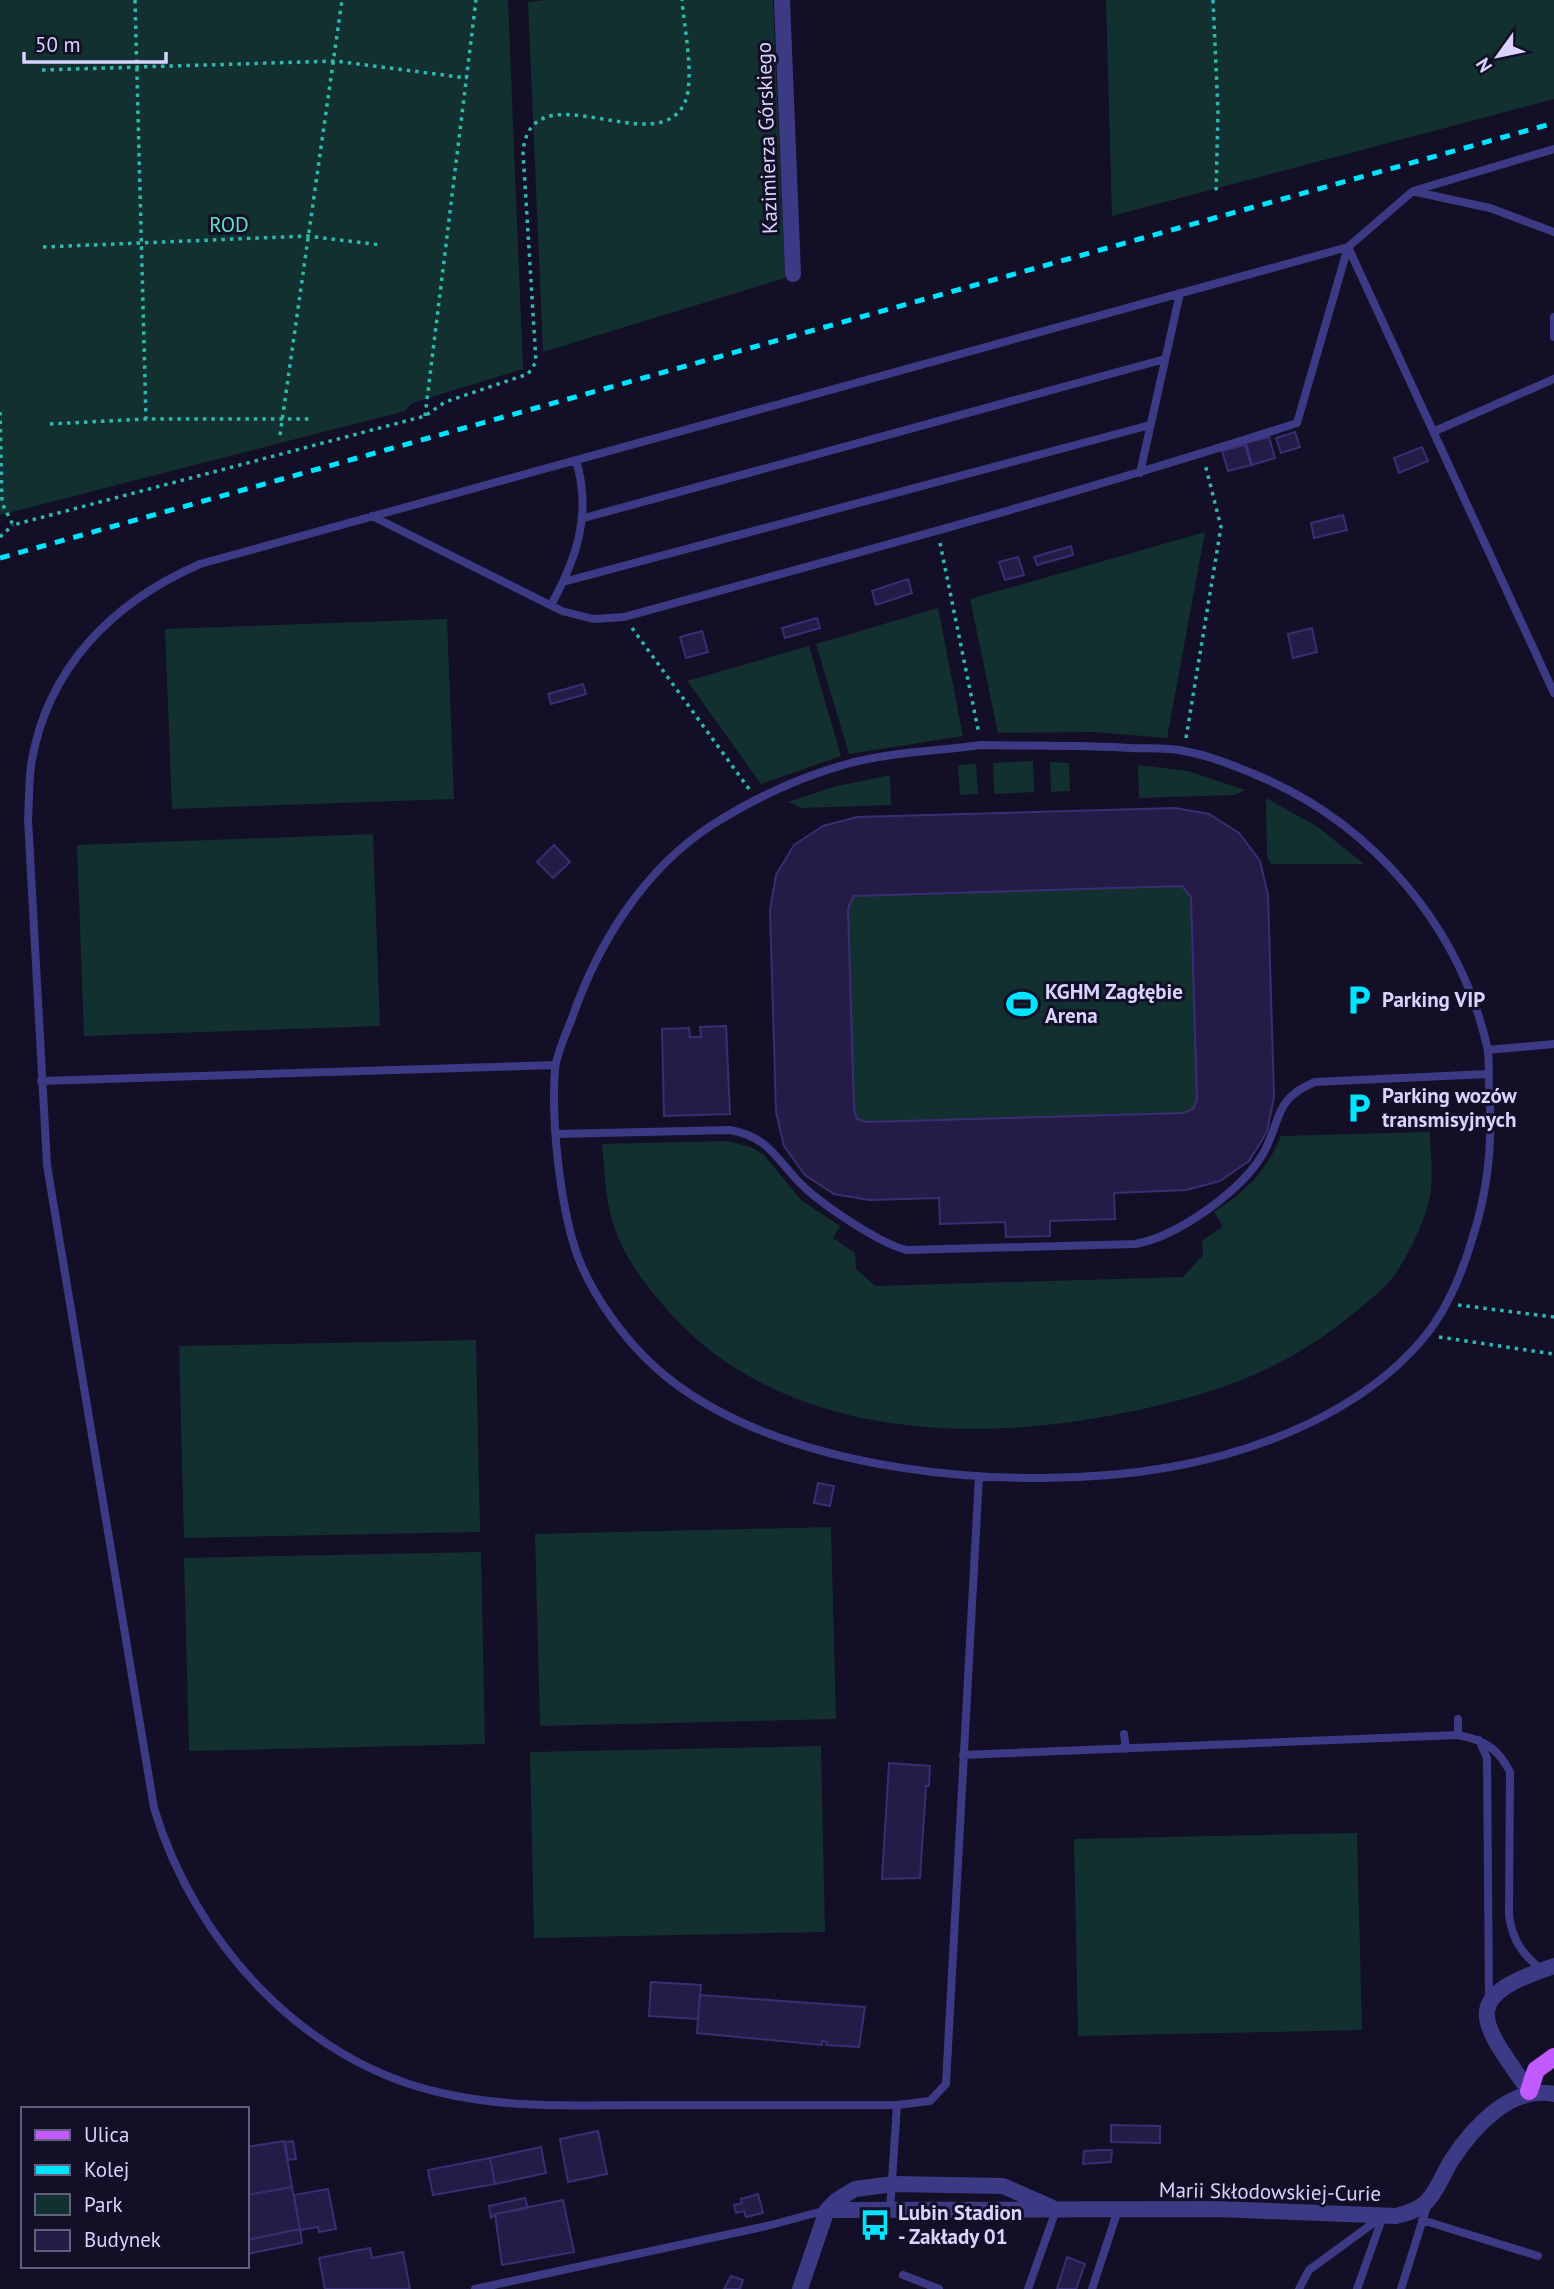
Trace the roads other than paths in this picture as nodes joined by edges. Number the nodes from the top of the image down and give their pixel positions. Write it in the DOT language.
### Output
graph roads {
  1 [pos="782,0"];
  2 [pos="1554,149"];
  3 [pos="1413,191"];
  4 [pos="1554,232"];
  5 [pos="1348,247"];
  6 [pos="793,274"];
  7 [pos="1180,293"];
  8 [pos="1554,317"];
  9 [pos="1554,337"];
  10 [pos="1166,359"];
  11 [pos="1554,379"];
  12 [pos="1150,425"];
  13 [pos="1435,431"];
  14 [pos="576,460"];
  15 [pos="1140,473"];
  16 [pos="372,516"];
  17 [pos="584,518"];
  18 [pos="563,582"];
  19 [pos="551,605"];
  20 [pos="1554,693"];
  21 [pos="1554,1044"];
  22 [pos="1488,1050"];
  23 [pos="555,1065"];
  24 [pos="1488,1074"];
  25 [pos="41,1081"];
  26 [pos="557,1134"];
  27 [pos="979,1476"];
  28 [pos="1458,1719"];
  29 [pos="1124,1734"];
  30 [pos="1458,1735"];
  31 [pos="1479,1740"];
  32 [pos="1126,1749"];
  33 [pos="962,1755"];
  34 [pos="1548,1968"];
  35 [pos="1489,2000"];
  36 [pos="1554,2057"];
  37 [pos="1529,2091"];
  38 [pos="1554,2094"];
  39 [pos="897,2105"];
  40 [pos="894,2184"];
  41 [pos="1429,2200"];
  42 [pos="827,2210"];
  43 [pos="891,2210"];
  44 [pos="1056,2210"];
  45 [pos="1118,2210"];
  46 [pos="1382,2216"];
  47 [pos="1423,2220"];
  48 [pos="1538,2256"];
  49 [pos="902,2276"];
  50 [pos="475,2289"];
  51 [pos="800,2289"];
  52 [pos="939,2289"];
  53 [pos="1028,2289"];
  54 [pos="1091,2289"];
  55 [pos="1299,2289"];
  56 [pos="1357,2289"];
  57 [pos="1401,2289"];
  1 -- 6 [label="street, Kazimierza Górskiego"];
  2 -- 3 [label="lane"];
  3 -- 4 [label="lane"];
  3 -- 5 [label="lane"];
  5 -- 7 [label="lane"];
  5 -- 13 [label="lane"];
  5 -- 15 [label="lane"];
  7 -- 10 [label="lane"];
  7 -- 14 [label="lane"];
  8 -- 9 [label="lane"];
  10 -- 12 [label="lane"];
  10 -- 17 [label="lane"];
  11 -- 13 [label="lane"];
  12 -- 15 [label="lane"];
  12 -- 18 [label="lane"];
  13 -- 20 [label="lane"];
  14 -- 16 [label="lane"];
  14 -- 17 [label="lane"];
  15 -- 19 [label="lane"];
  16 -- 19 [label="lane"];
  16 -- 25 [label="lane"];
  17 -- 18 [label="lane"];
  18 -- 19 [label="lane"];
  21 -- 22 [label="lane"];
  22 -- 23 [label="lane"];
  22 -- 24 [label="lane"];
  23 -- 25 [label="lane"];
  23 -- 26 [label="lane"];
  24 -- 26 [label="lane"];
  24 -- 27 [label="lane"];
  25 -- 39 [label="lane"];
  26 -- 27 [label="lane"];
  27 -- 33 [label="lane"];
  28 -- 30 [label="lane"];
  29 -- 32 [label="lane"];
  30 -- 31 [label="lane"];
  30 -- 32 [label="lane"];
  31 -- 34 [label="lane"];
  31 -- 35 [label="lane"];
  32 -- 33 [label="lane"];
  33 -- 39 [label="lane"];
  34 -- 35 [label="street"];
  35 -- 37 [label="street"];
  36 -- 37 [label="main road"];
  37 -- 38 [label="street"];
  37 -- 41 [label="street"];
  39 -- 40 [label="lane"];
  40 -- 42 [label="street, Marii Skłodowskiej-Curie"];
  40 -- 43 [label="lane"];
  40 -- 44 [label="street, Marii Skłodowskiej-Curie"];
  41 -- 46 [label="street, Marii Skłodowskiej-Curie"];
  41 -- 47 [label="lane"];
  42 -- 43 [label="street, Marii Skłodowskiej-Curie"];
  42 -- 50 [label="lane"];
  42 -- 51 [label="street"];
  43 -- 44 [label="street, Marii Skłodowskiej-Curie"];
  44 -- 45 [label="street, Marii Skłodowskiej-Curie"];
  44 -- 53 [label="lane"];
  45 -- 46 [label="street, Marii Skłodowskiej-Curie"];
  45 -- 54 [label="lane"];
  46 -- 55 [label="lane"];
  46 -- 56 [label="lane"];
  47 -- 48 [label="lane"];
  47 -- 57 [label="lane"];
  49 -- 52 [label="lane"];
}
